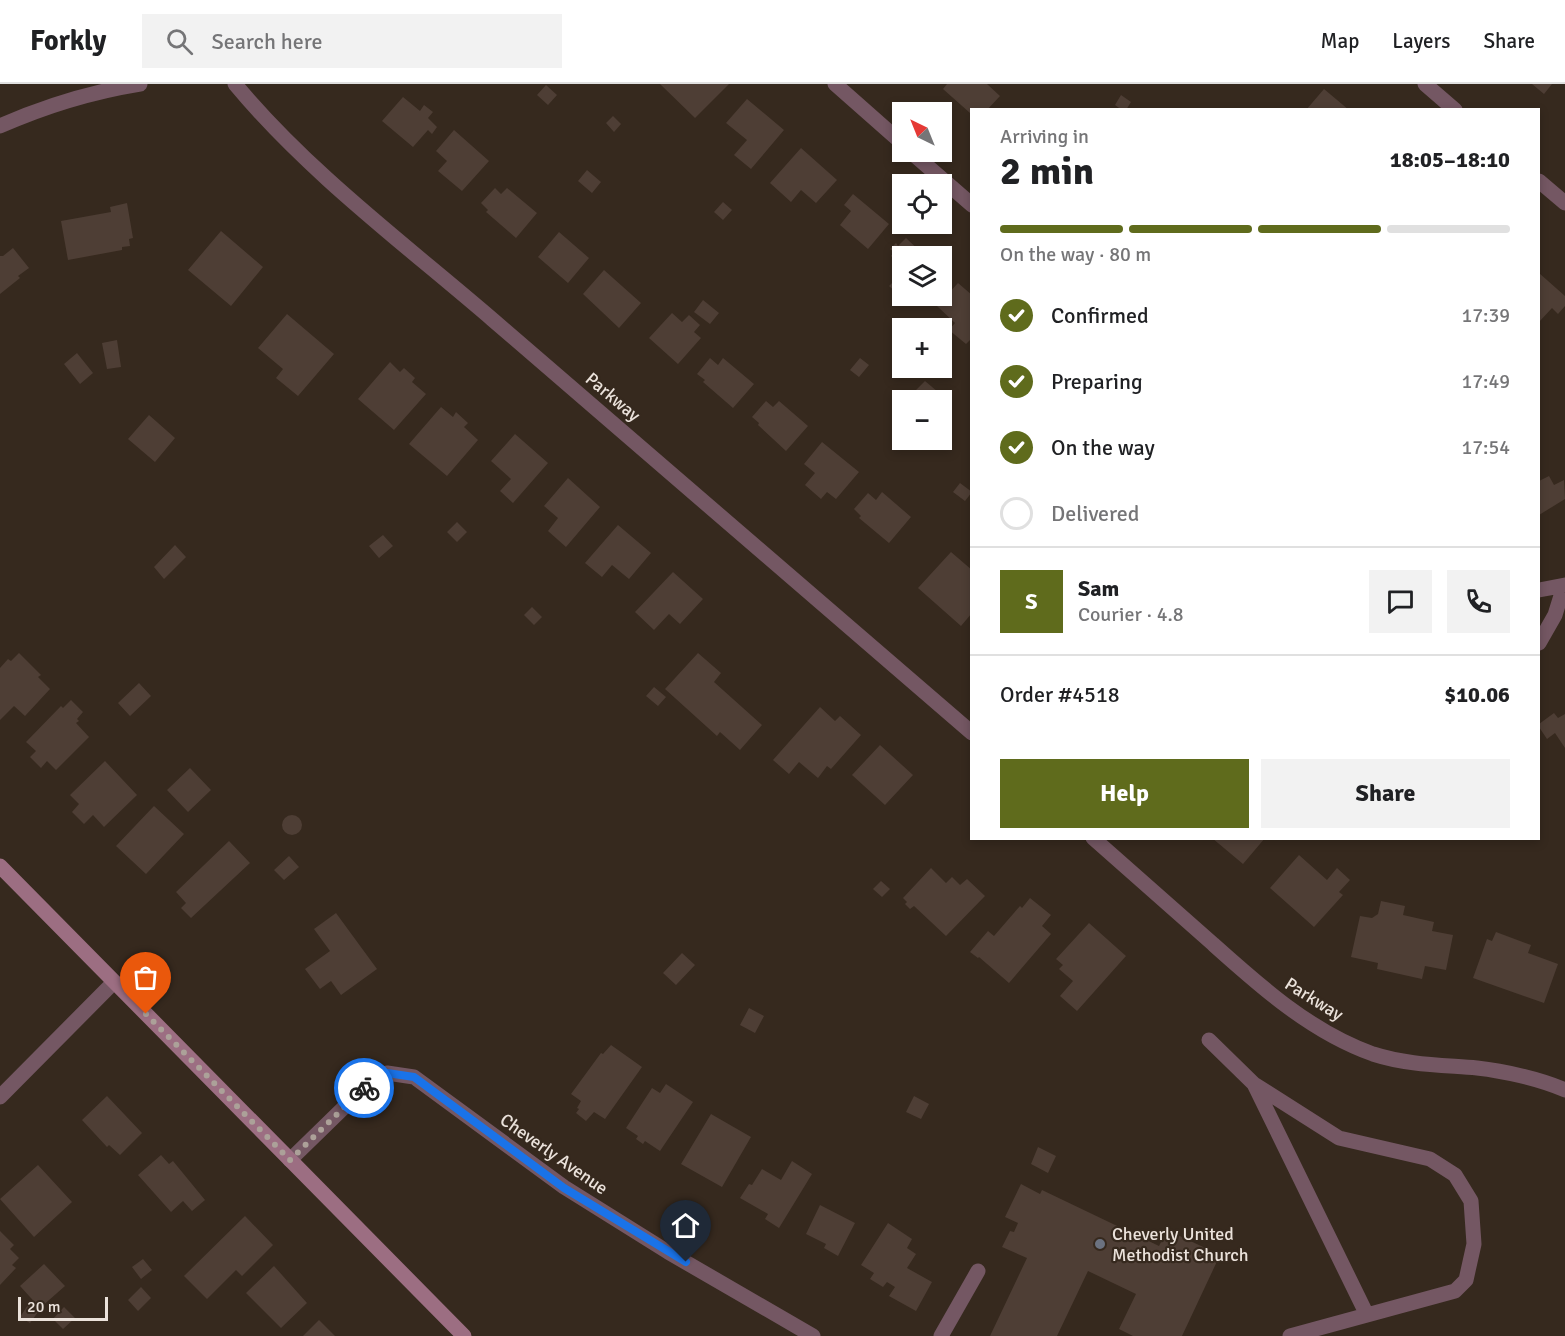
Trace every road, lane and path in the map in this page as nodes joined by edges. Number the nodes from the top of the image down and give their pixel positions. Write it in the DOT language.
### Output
graph roads {
  1 [pos="140,84"];
  2 [pos="235,84"];
  3 [pos="835,84"];
  4 [pos="1425,84"];
  5 [pos="1453,108"];
  6 [pos="0,126"];
  7 [pos="892,134"];
  8 [pos="923,162"];
  9 [pos="1540,182"];
  10 [pos="970,203"];
  11 [pos="1565,203"];
  12 [pos="1564,586"];
  13 [pos="1540,590"];
  14 [pos="1540,641"];
  15 [pos="970,732"];
  16 [pos="1095,840"];
  17 [pos="0,866"];
  18 [pos="114,982"];
  19 [pos="1209,1040"];
  20 [pos="1254,1084"];
  21 [pos="1565,1090"];
  22 [pos="0,1097"];
  23 [pos="290,1160"];
  24 [pos="978,1271"];
  25 [pos="1367,1315"];
  26 [pos="464,1336"];
  27 [pos="813,1336"];
  28 [pos="941,1336"];
  29 [pos="1290,1336"];
  1 -- 6 [label="street"];
  2 -- 15 [label="street, Parkway"];
  3 -- 7 [label="street"];
  4 -- 5 [label="street"];
  8 -- 10 [label="street"];
  9 -- 11 [label="street"];
  12 -- 13 [label="street"];
  12 -- 14 [label="street"];
  16 -- 21 [label="street, Parkway"];
  17 -- 18 [label="street"];
  18 -- 22 [label="street"];
  18 -- 23 [label="street"];
  19 -- 20 [label="street"];
  20 -- 25 [label="street"];
  20 -- 25 [label="street"];
  23 -- 26 [label="street"];
  23 -- 27 [label="street, Cheverly Avenue"];
  24 -- 28 [label="street"];
  25 -- 29 [label="street"];
}
